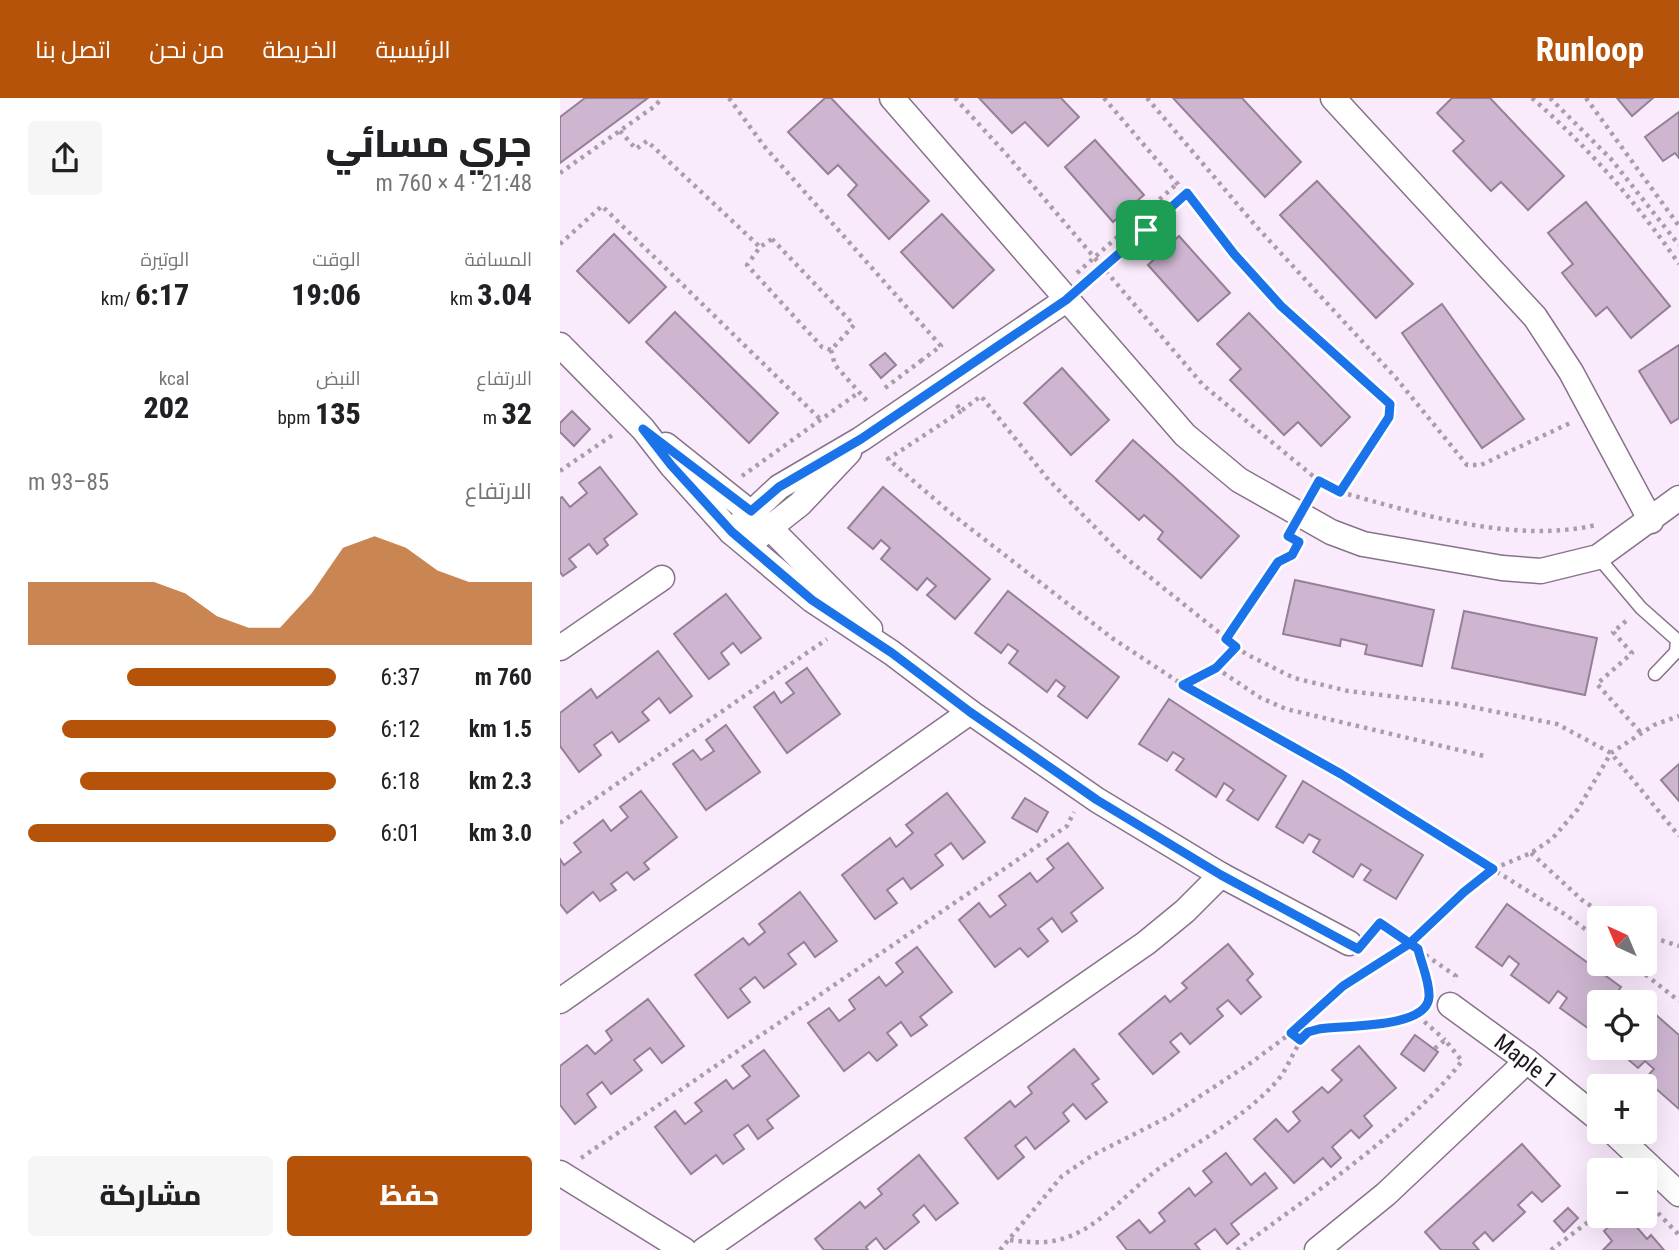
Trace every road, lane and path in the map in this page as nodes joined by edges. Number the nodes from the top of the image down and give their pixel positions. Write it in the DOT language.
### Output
graph roads {
  1 [pos="662,98"];
  2 [pos="729,98"];
  3 [pos="892,98"];
  4 [pos="955,98"];
  5 [pos="1104,98"];
  6 [pos="1147,98"];
  7 [pos="1333,98"];
  8 [pos="1532,98"];
  9 [pos="1550,98"];
  10 [pos="1586,98"];
  11 [pos="621,131"];
  12 [pos="560,173"];
  13 [pos="1179,182"];
  14 [pos="1187,193"];
  15 [pos="1679,226"];
  16 [pos="560,244"];
  17 [pos="1679,245"];
  18 [pos="760,247"];
  19 [pos="1095,257"];
  20 [pos="1679,264"];
  21 [pos="1104,267"];
  22 [pos="1062,295"];
  23 [pos="560,345"];
  24 [pos="831,350"];
  25 [pos="922,360"];
  26 [pos="941,384"];
  27 [pos="858,393"];
  28 [pos="961,411"];
  29 [pos="1592,412"];
  30 [pos="822,421"];
  31 [pos="639,425"];
  32 [pos="861,439"];
  33 [pos="560,471"];
  34 [pos="1319,481"];
  35 [pos="723,489"];
  36 [pos="1340,492"];
  37 [pos="1638,497"];
  38 [pos="1679,498"];
  39 [pos="751,511"];
  40 [pos="1300,517"];
  41 [pos="1651,522"];
  42 [pos="771,528"];
  43 [pos="739,538"];
  44 [pos="1598,557"];
  45 [pos="662,578"];
  46 [pos="1641,608"];
  47 [pos="847,625"];
  48 [pos="1226,639"];
  49 [pos="1236,647"];
  50 [pos="560,648"];
  51 [pos="892,653"];
  52 [pos="1216,668"];
  53 [pos="1655,674"];
  54 [pos="1183,685"];
  55 [pos="970,712"];
  56 [pos="1679,716"];
  57 [pos="1640,733"];
  58 [pos="1611,753"];
  59 [pos="1484,756"];
  60 [pos="1084,792"];
  61 [pos="560,823"];
  62 [pos="1679,836"];
  63 [pos="1531,853"];
  64 [pos="1493,869"];
  65 [pos="1221,875"];
  66 [pos="1591,906"];
  67 [pos="1587,931"];
  68 [pos="1657,939"];
  69 [pos="1349,943"];
  70 [pos="1409,944"];
  71 [pos="1679,946"];
  72 [pos="1418,949"];
  73 [pos="1647,976"];
  74 [pos="560,1001"];
  75 [pos="1679,1002"];
  76 [pos="1450,1005"];
  77 [pos="1418,1016"];
  78 [pos="1291,1033"];
  79 [pos="1300,1040"];
  80 [pos="1445,1040"];
  81 [pos="1434,1049"];
  82 [pos="1527,1061"];
  83 [pos="1587,1110"];
  84 [pos="1626,1144"];
  85 [pos="566,1169"];
  86 [pos="1679,1194"];
  87 [pos="1657,1211"];
  88 [pos="1587,1223"];
  89 [pos="1679,1236"];
  90 [pos="1010,1240"];
  91 [pos="684,1250"];
  92 [pos="704,1250"];
  93 [pos="1000,1250"];
  94 [pos="1237,1250"];
  95 [pos="1317,1250"];
  96 [pos="1551,1250"];
  1 -- 11 [label="path"];
  2 -- 25 [label="path"];
  3 -- 22 [label="street"];
  4 -- 19 [label="path"];
  5 -- 13 [label="path"];
  6 -- 29 [label="path"];
  7 -- 29 [label="street"];
  8 -- 20 [label="path"];
  9 -- 17 [label="path"];
  10 -- 15 [label="path"];
  11 -- 12 [label="path"];
  11 -- 18 [label="path"];
  13 -- 14 [label="path"];
  13 -- 19 [label="path"];
  14 -- 21 [label="path"];
  14 -- 36 [label="path"];
  16 -- 30 [label="path"];
  18 -- 24 [label="path"];
  18 -- 24 [label="path"];
  19 -- 21 [label="path"];
  19 -- 22 [label="path"];
  21 -- 22 [label="path"];
  21 -- 34 [label="path"];
  22 -- 26 [label="street"];
  22 -- 40 [label="street"];
  23 -- 31 [label="street"];
  24 -- 27 [label="path"];
  25 -- 26 [label="path"];
  25 -- 27 [label="path"];
  26 -- 28 [label="path"];
  26 -- 32 [label="street"];
  27 -- 30 [label="path"];
  28 -- 48 [label="path"];
  28 -- 54 [label="path"];
  29 -- 37 [label="street"];
  30 -- 35 [label="path"];
  31 -- 33 [label="path"];
  31 -- 35 [label="street"];
  31 -- 43 [label="street"];
  32 -- 39 [label="street"];
  32 -- 42 [label="street"];
  34 -- 36 [label="path"];
  34 -- 40 [label="path"];
  35 -- 39 [label="street"];
  36 -- 37 [label="path"];
  37 -- 41 [label="street"];
  38 -- 41 [label="street"];
  39 -- 42 [label="street"];
  39 -- 43 [label="street"];
  40 -- 44 [label="street"];
  40 -- 48 [label="path"];
  41 -- 44 [label="street"];
  42 -- 43 [label="street"];
  42 -- 51 [label="street"];
  43 -- 47 [label="street"];
  44 -- 46 [label="lane"];
  45 -- 50 [label="street"];
  46 -- 53 [label="lane"];
  46 -- 57 [label="path"];
  47 -- 51 [label="street"];
  47 -- 61 [label="path"];
  48 -- 49 [label="path"];
  49 -- 52 [label="path"];
  49 -- 58 [label="path"];
  51 -- 55 [label="street"];
  52 -- 54 [label="path"];
  52 -- 59 [label="path"];
  54 -- 64 [label="path"];
  55 -- 60 [label="street"];
  55 -- 74 [label="street"];
  56 -- 57 [label="path"];
  57 -- 58 [label="path"];
  58 -- 62 [label="path"];
  58 -- 63 [label="path"];
  60 -- 65 [label="street"];
  60 -- 85 [label="path"];
  63 -- 64 [label="path"];
  63 -- 66 [label="path"];
  64 -- 67 [label="path"];
  64 -- 70 [label="path"];
  65 -- 69 [label="street"];
  65 -- 92 [label="street"];
  68 -- 71 [label="path"];
  69 -- 70 [label="path"];
  70 -- 72 [label="path"];
  70 -- 78 [label="path"];
  72 -- 76 [label="path"];
  72 -- 77 [label="path"];
  73 -- 75 [label="path"];
  76 -- 82 [label="street, Maple 1"];
  77 -- 79 [label="path"];
  77 -- 80 [label="path"];
  78 -- 79 [label="path"];
  78 -- 90 [label="path"];
  79 -- 90 [label="path"];
  80 -- 81 [label="path"];
  80 -- 94 [label="path"];
  82 -- 83 [label="street, Maple 1"];
  82 -- 95 [label="street"];
  84 -- 86 [label="street"];
  85 -- 91 [label="street"];
  87 -- 89 [label="path"];
  88 -- 96 [label="path"];
  90 -- 93 [label="path"];
}
